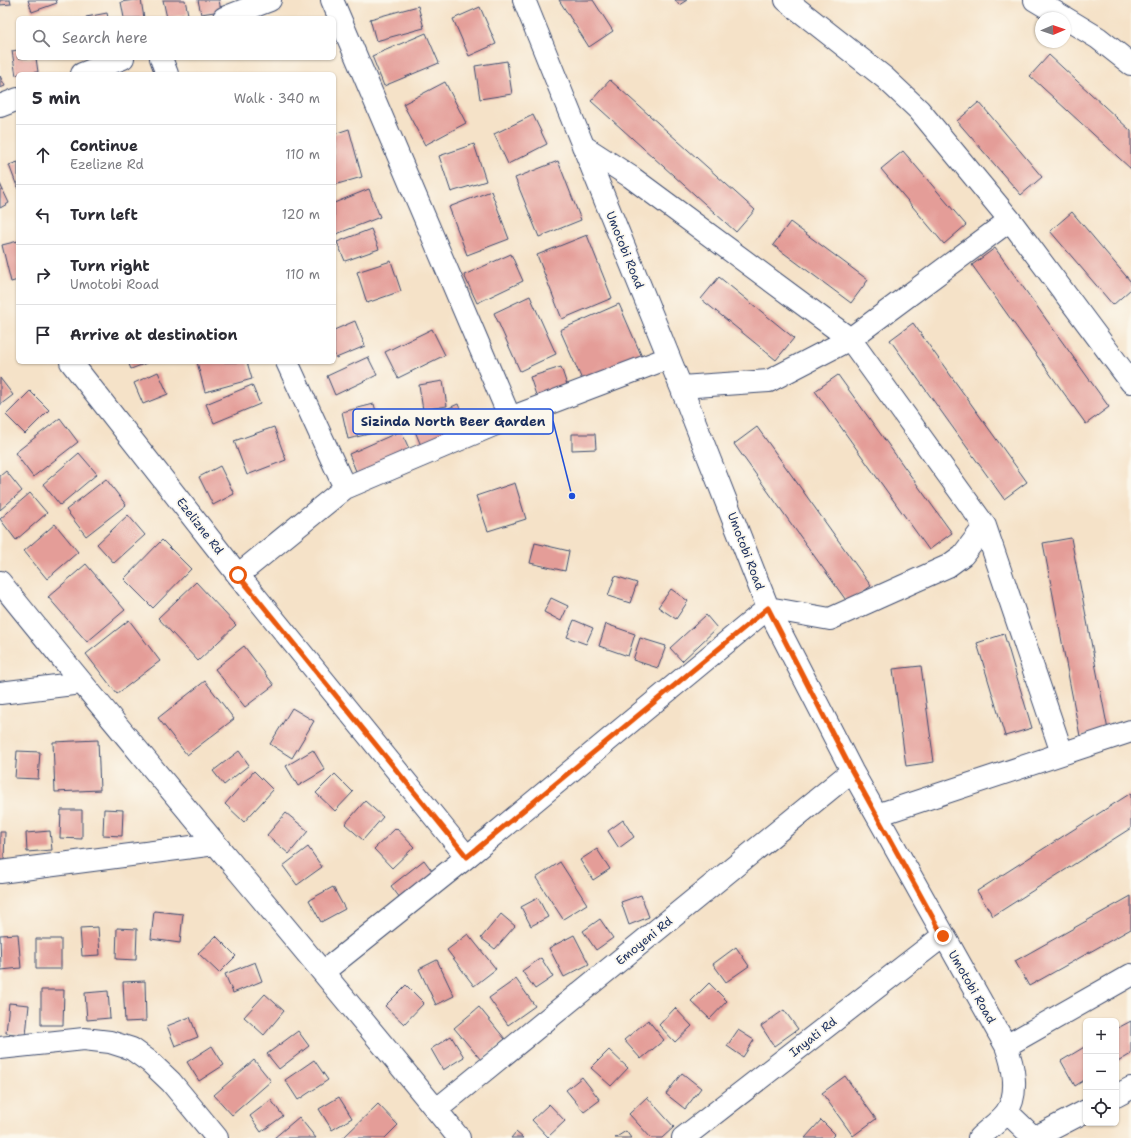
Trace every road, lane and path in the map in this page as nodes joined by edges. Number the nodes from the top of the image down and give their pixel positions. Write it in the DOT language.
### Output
graph roads {
  1 [pos="270,0"];
  2 [pos="332,0"];
  3 [pos="524,0"];
  4 [pos="786,0"];
  5 [pos="1035,0"];
  6 [pos="1055,12"];
  7 [pos="229,16"];
  8 [pos="1071,22"];
  9 [pos="118,60"];
  10 [pos="162,60"];
  11 [pos="1131,64"];
  12 [pos="87,72"];
  13 [pos="166,72"];
  14 [pos="16,100"];
  15 [pos="0,106"];
  16 [pos="583,146"];
  17 [pos="1010,220"];
  18 [pos="850,339"];
  19 [pos="668,358"];
  20 [pos="73,364"];
  21 [pos="288,364"];
  22 [pos="1131,382"];
  23 [pos="681,387"];
  24 [pos="510,418"];
  25 [pos="344,488"];
  26 [pos="985,526"];
  27 [pos="238,575"];
  28 [pos="0,582"];
  29 [pos="768,608"];
  30 [pos="81,683"];
  31 [pos="0,693"];
  32 [pos="1131,731"];
  33 [pos="1062,753"];
  34 [pos="852,771"];
  35 [pos="877,815"];
  36 [pos="215,844"];
  37 [pos="467,857"];
  38 [pos="0,872"];
  39 [pos="943,936"];
  40 [pos="323,972"];
  41 [pos="1131,975"];
  42 [pos="1006,1046"];
  43 [pos="0,1048"];
  44 [pos="1131,1088"];
  45 [pos="1119,1094"];
  46 [pos="436,1110"];
  47 [pos="1007,1112"];
  48 [pos="1083,1113"];
  49 [pos="217,1138"];
  50 [pos="459,1138"];
  51 [pos="683,1138"];
  52 [pos="979,1138"];
  53 [pos="1034,1138"];
  1 -- 7 [label="street"];
  2 -- 24 [label="street"];
  3 -- 16 [label="street, Umotobi Road"];
  4 -- 17 [label="street"];
  5 -- 6 [label="street"];
  8 -- 11 [label="street"];
  9 -- 12 [label="street"];
  10 -- 13 [label="street"];
  14 -- 15 [label="street"];
  16 -- 18 [label="street"];
  16 -- 19 [label="street, Umotobi Road"];
  17 -- 18 [label="street"];
  17 -- 22 [label="street"];
  18 -- 23 [label="street"];
  18 -- 26 [label="street"];
  19 -- 23 [label="street, Umotobi Road"];
  19 -- 24 [label="street"];
  20 -- 27 [label="street, Ezelizne Rd"];
  21 -- 25 [label="street"];
  23 -- 29 [label="street, Umotobi Road"];
  24 -- 25 [label="street"];
  25 -- 27 [label="street"];
  26 -- 29 [label="street"];
  26 -- 33 [label="street"];
  27 -- 37 [label="street, Ezelizne Rd"];
  28 -- 30 [label="street"];
  29 -- 34 [label="street, Umotobi Road"];
  29 -- 37 [label="street"];
  30 -- 31 [label="street"];
  30 -- 36 [label="street"];
  32 -- 33 [label="street"];
  33 -- 35 [label="street"];
  34 -- 35 [label="street, Umotobi Road"];
  34 -- 46 [label="street, Emoyeni Rd"];
  35 -- 39 [label="street, Umotobi Road"];
  36 -- 38 [label="street"];
  36 -- 40 [label="street"];
  37 -- 40 [label="street"];
  39 -- 42 [label="street, Umotobi Road"];
  39 -- 51 [label="street, Inyati Rd"];
  40 -- 46 [label="street"];
  41 -- 42 [label="street"];
  42 -- 47 [label="street, Umotobi Road"];
  43 -- 49 [label="street"];
  44 -- 45 [label="street"];
  46 -- 50 [label="street"];
  47 -- 52 [label="street"];
  47 -- 53 [label="street"];
  48 -- 53 [label="street"];
}
